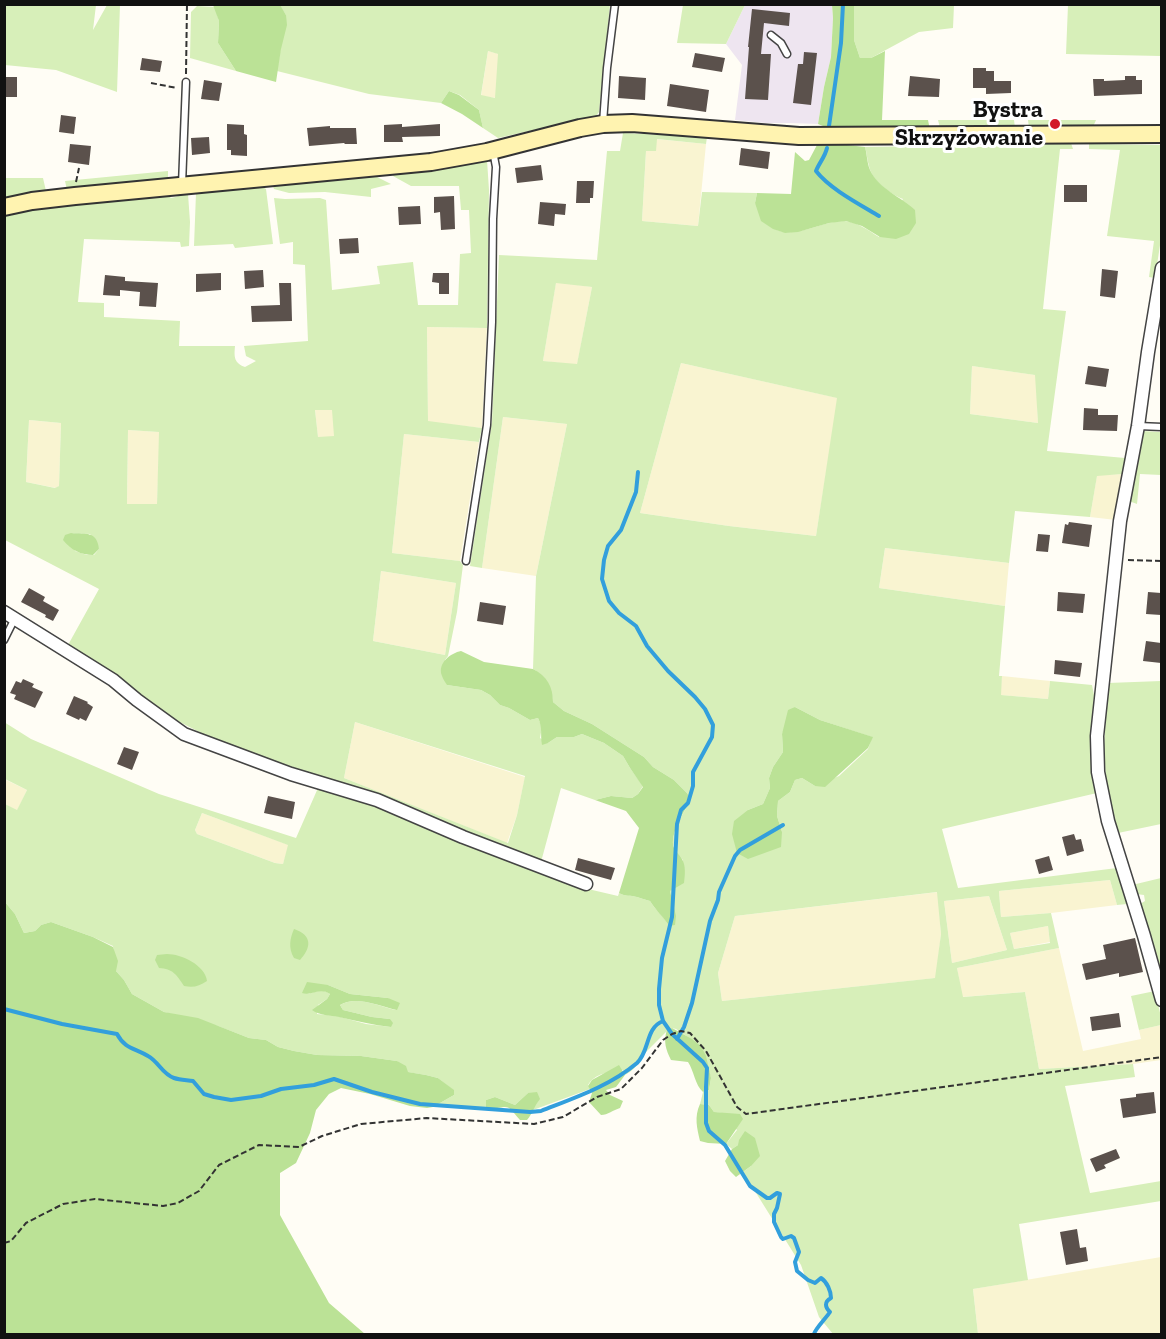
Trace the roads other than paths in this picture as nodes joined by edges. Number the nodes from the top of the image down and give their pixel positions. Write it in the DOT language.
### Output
graph roads {
  1 [pos="615,4"];
  2 [pos="771,35"];
  3 [pos="787,54"];
  4 [pos="185,86"];
  5 [pos="603,124"];
  6 [pos="1161,134"];
  7 [pos="493,150"];
  8 [pos="182,186"];
  9 [pos="4,207"];
  10 [pos="1161,268"];
  11 [pos="1138,426"];
  12 [pos="1161,427"];
  13 [pos="466,561"];
  14 [pos="10,615"];
  15 [pos="4,640"];
  16 [pos="586,884"];
  17 [pos="1161,1000"];
  1 -- 5 [label="lane"];
  2 -- 3 [label="lane"];
  4 -- 8 [label="lane"];
  5 -- 6 [label="street"];
  5 -- 7 [label="street"];
  7 -- 8 [label="street"];
  7 -- 13 [label="lane"];
  8 -- 9 [label="street"];
  10 -- 11 [label="street"];
  11 -- 12 [label="lane"];
  11 -- 17 [label="street"];
  14 -- 15 [label="lane"];
  14 -- 16 [label="street"];
}
